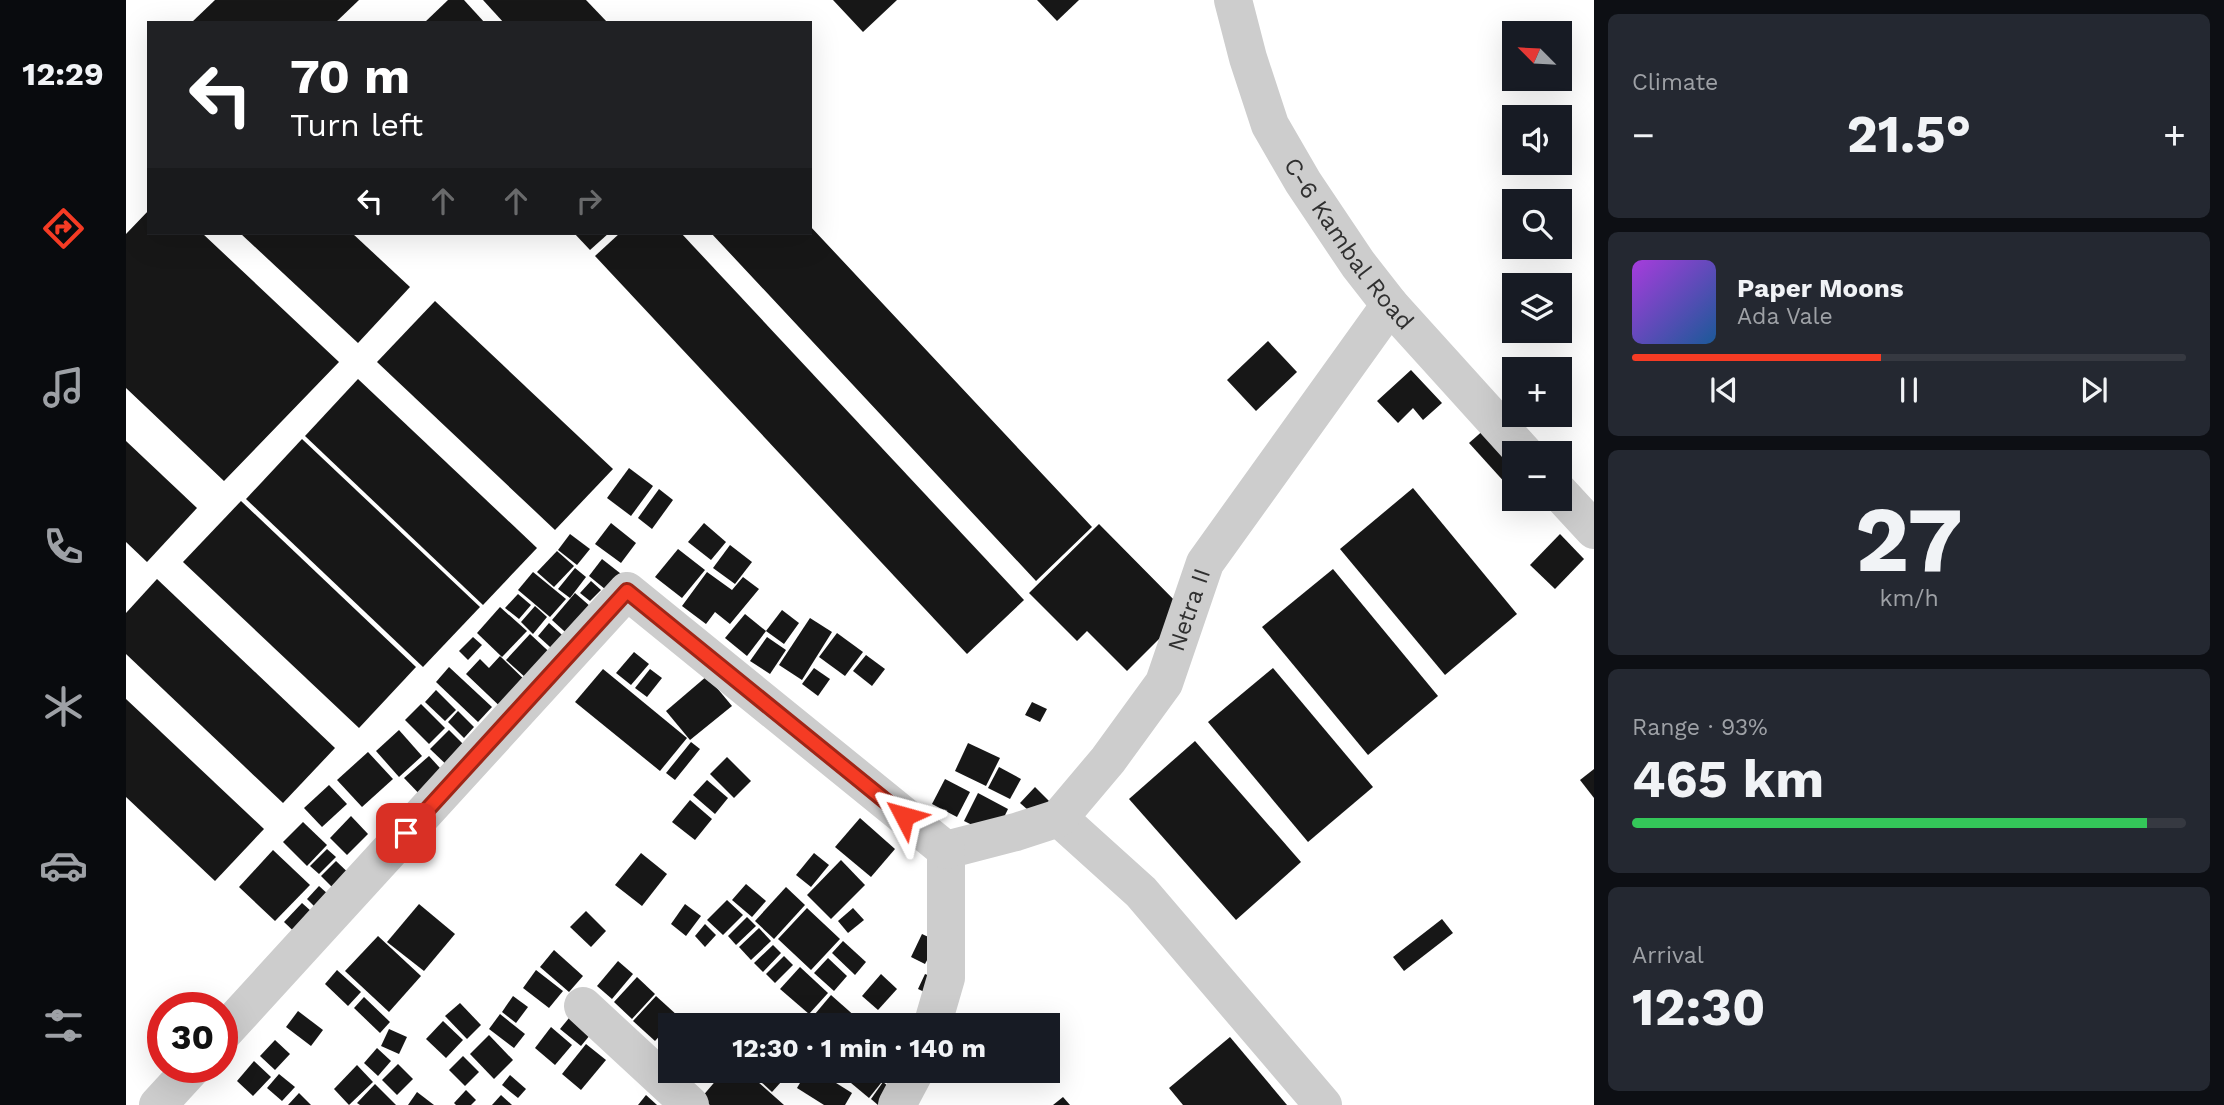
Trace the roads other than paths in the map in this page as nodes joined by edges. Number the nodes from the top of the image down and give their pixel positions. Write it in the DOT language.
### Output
graph roads {
  1 [pos="1233,0"];
  2 [pos="1390,305"];
  3 [pos="1513,441"];
  4 [pos="1572,506"];
  5 [pos="1594,530"];
  6 [pos="1059,818"];
  7 [pos="946,850"];
  8 [pos="583,1006"];
  9 [pos="936,1013"];
  10 [pos="238,1016"];
  11 [pos="178,1083"];
  12 [pos="909,1083"];
  13 [pos="686,1104"];
  14 [pos="158,1105"];
  15 [pos="897,1105"];
  16 [pos="1323,1105"];
  1 -- 2 [label="street, C-6 Kambal Road"];
  2 -- 3 [label="street, C-6 Kambal Road"];
  2 -- 6 [label="street, Netra II"];
  4 -- 5 [label="street"];
  6 -- 7 [label="street"];
  6 -- 16 [label="street"];
  7 -- 9 [label="street"];
  7 -- 10 [label="street"];
  8 -- 13 [label="street"];
  11 -- 14 [label="street"];
  12 -- 15 [label="street"];
}
